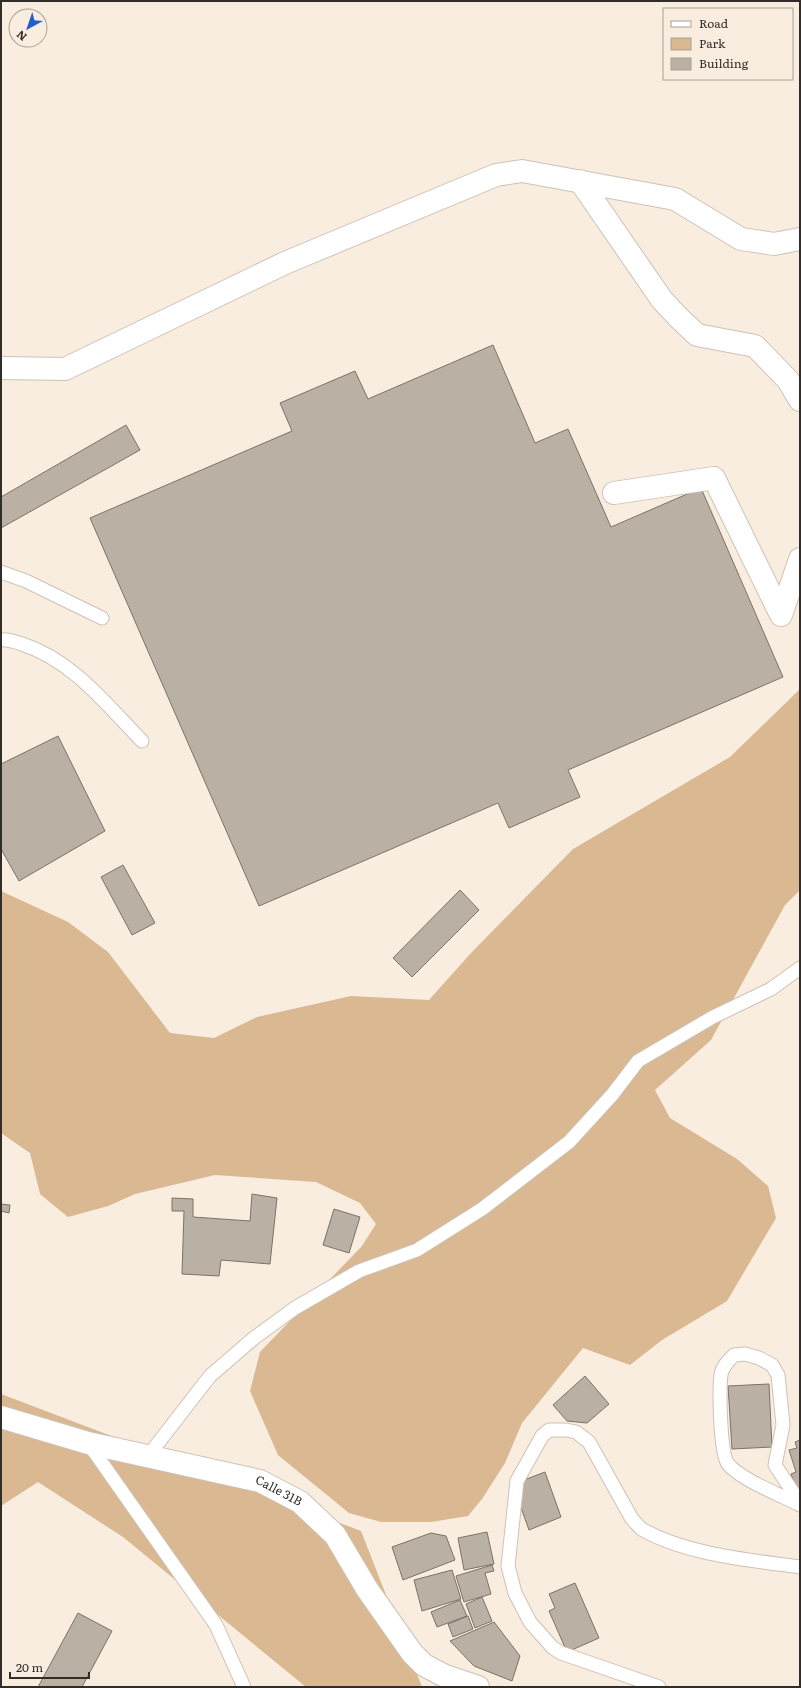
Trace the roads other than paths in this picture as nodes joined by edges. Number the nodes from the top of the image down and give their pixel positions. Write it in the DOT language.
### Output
graph roads {
  1 [pos="580,181"];
  2 [pos="800,239"];
  3 [pos="1,368"];
  4 [pos="800,400"];
  5 [pos="614,493"];
  6 [pos="800,560"];
  7 [pos="1,572"];
  8 [pos="102,618"];
  9 [pos="1,640"];
  10 [pos="142,741"];
  11 [pos="800,968"];
  12 [pos="1,1417"];
  13 [pos="88,1443"];
  14 [pos="148,1456"];
  15 [pos="800,1504"];
  16 [pos="800,1567"];
  17 [pos="244,1687"];
  18 [pos="478,1687"];
  19 [pos="659,1687"];
  1 -- 2 [label="street"];
  1 -- 3 [label="street"];
  1 -- 4 [label="street"];
  5 -- 6 [label="street"];
  7 -- 8 [label="lane"];
  9 -- 10 [label="lane"];
  11 -- 14 [label="lane"];
  12 -- 13 [label="street, Calle 31B"];
  13 -- 14 [label="street, Calle 31B"];
  13 -- 17 [label="lane"];
  14 -- 18 [label="street, Calle 31B"];
  15 -- 15 [label="lane"];
  16 -- 19 [label="lane"];
}
